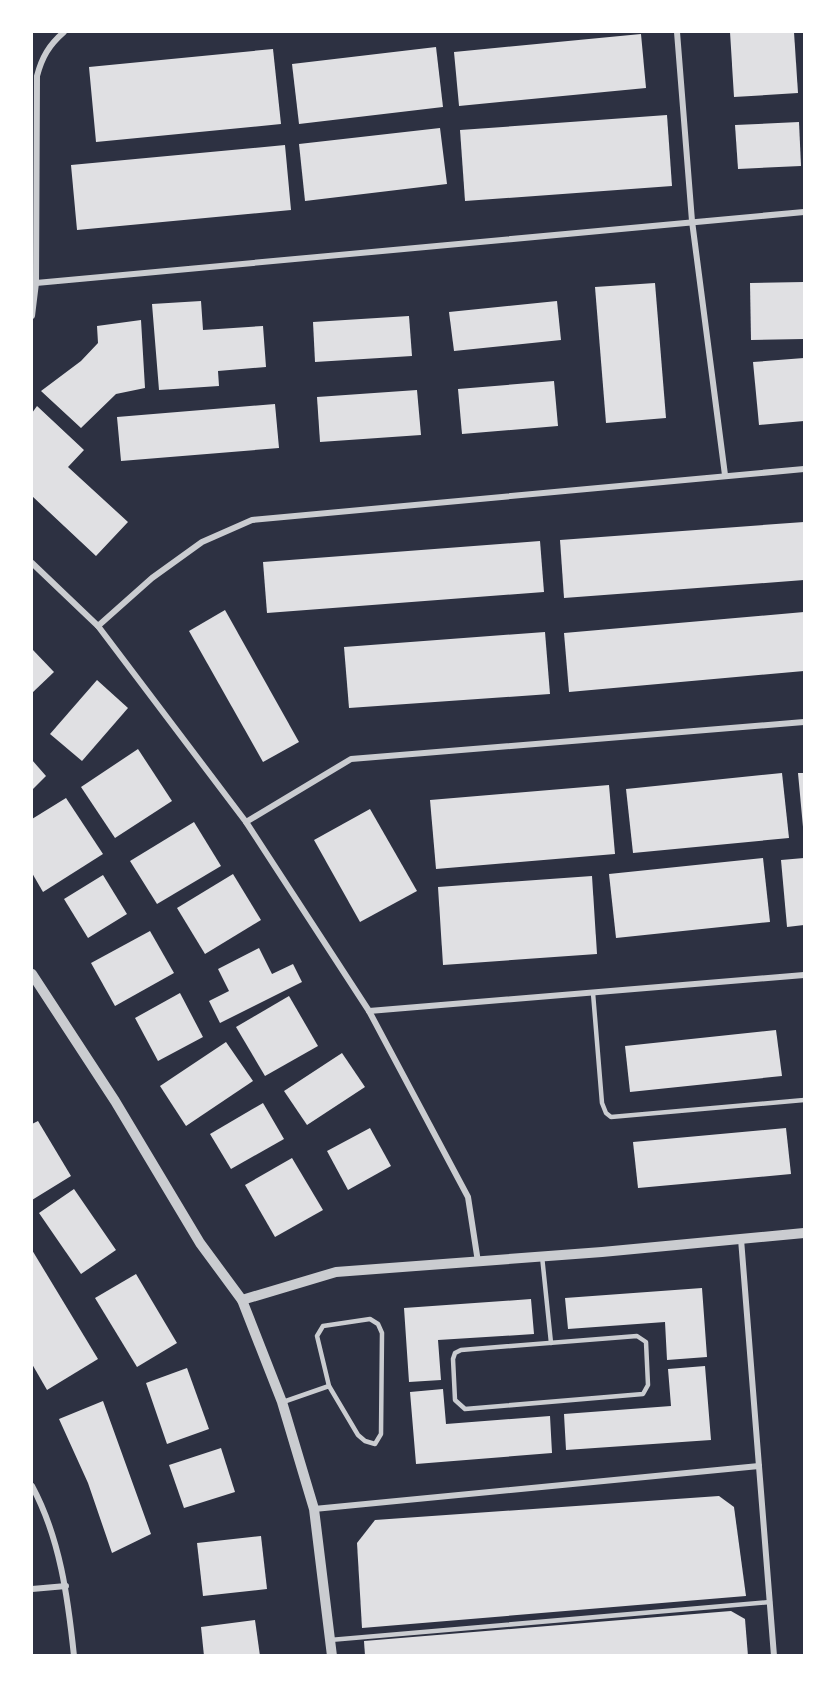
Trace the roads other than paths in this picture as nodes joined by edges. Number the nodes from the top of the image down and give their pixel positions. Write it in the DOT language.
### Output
graph roads {
  1 [pos="64,32"];
  2 [pos="677,32"];
  3 [pos="804,212"];
  4 [pos="692,221"];
  5 [pos="36,283"];
  6 [pos="32,316"];
  7 [pos="804,469"];
  8 [pos="725,475"];
  9 [pos="32,564"];
  10 [pos="98,626"];
  11 [pos="804,722"];
  12 [pos="246,822"];
  13 [pos="32,974"];
  14 [pos="804,975"];
  15 [pos="593,993"];
  16 [pos="369,1011"];
  17 [pos="804,1100"];
  18 [pos="804,1233"];
  19 [pos="741,1239"];
  20 [pos="542,1256"];
  21 [pos="478,1262"];
  22 [pos="242,1300"];
  23 [pos="551,1343"];
  24 [pos="329,1386"];
  25 [pos="282,1402"];
  26 [pos="759,1466"];
  27 [pos="32,1486"];
  28 [pos="314,1509"];
  29 [pos="66,1586"];
  30 [pos="32,1589"];
  31 [pos="770,1602"];
  32 [pos="330,1640"];
  33 [pos="74,1656"];
  34 [pos="332,1656"];
  35 [pos="774,1656"];
  1 -- 5 [label="street"];
  2 -- 4 [label="street"];
  3 -- 4 [label="street"];
  4 -- 5 [label="street"];
  4 -- 8 [label="street"];
  5 -- 6 [label="street"];
  7 -- 8 [label="street"];
  8 -- 10 [label="street"];
  9 -- 10 [label="street"];
  10 -- 12 [label="street"];
  11 -- 12 [label="street"];
  12 -- 16 [label="street"];
  13 -- 22 [label="street"];
  14 -- 15 [label="street"];
  15 -- 16 [label="street"];
  15 -- 17 [label="lane"];
  16 -- 21 [label="street"];
  18 -- 19 [label="street"];
  19 -- 20 [label="street"];
  19 -- 26 [label="street"];
  20 -- 21 [label="street"];
  20 -- 23 [label="lane"];
  21 -- 22 [label="street"];
  22 -- 25 [label="street"];
  23 -- 23 [label="lane"];
  24 -- 24 [label="lane"];
  24 -- 25 [label="lane"];
  25 -- 28 [label="street"];
  26 -- 28 [label="street"];
  26 -- 31 [label="street"];
  27 -- 29 [label="street"];
  28 -- 32 [label="street"];
  29 -- 30 [label="street"];
  29 -- 33 [label="street"];
  31 -- 32 [label="lane"];
  31 -- 35 [label="street"];
  32 -- 34 [label="street"];
}
